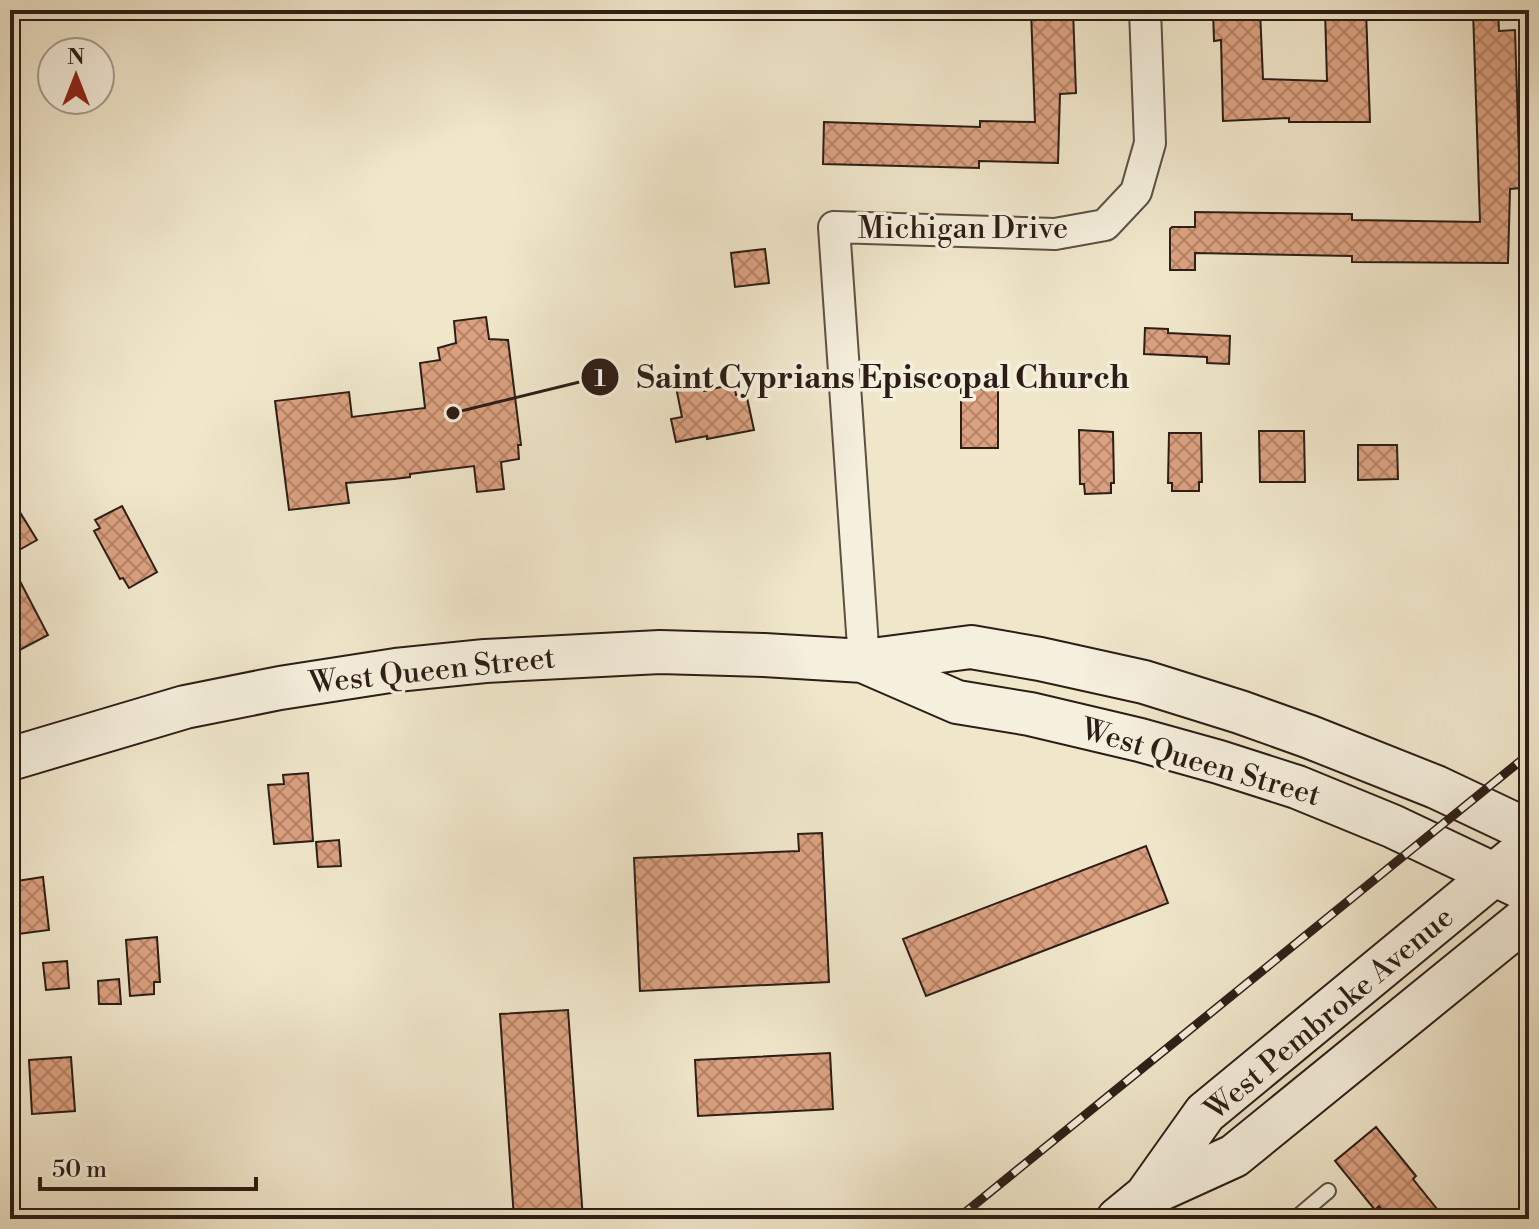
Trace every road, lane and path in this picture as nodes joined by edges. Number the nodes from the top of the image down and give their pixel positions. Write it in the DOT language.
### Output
graph roads {
  1 [pos="1145,10"];
  2 [pos="864,661"];
  3 [pos="10,759"];
  4 [pos="1529,831"];
  5 [pos="1529,845"];
  6 [pos="1512,883"];
  7 [pos="1529,916"];
  8 [pos="1328,1191"];
  9 [pos="1132,1208"];
  10 [pos="1295,1219"];
  1 -- 2 [label="street, Michigan Drive"];
  2 -- 3 [label="main road, West Queen Street"];
  2 -- 4 [label="main road, West Queen Street"];
  2 -- 6 [label="main road, West Queen Street"];
  5 -- 6 [label="main road, West Pembroke Avenue"];
  6 -- 9 [label="main road, West Pembroke Avenue"];
  7 -- 9 [label="main road, West Pembroke Avenue"];
  8 -- 10 [label="lane"];
}
